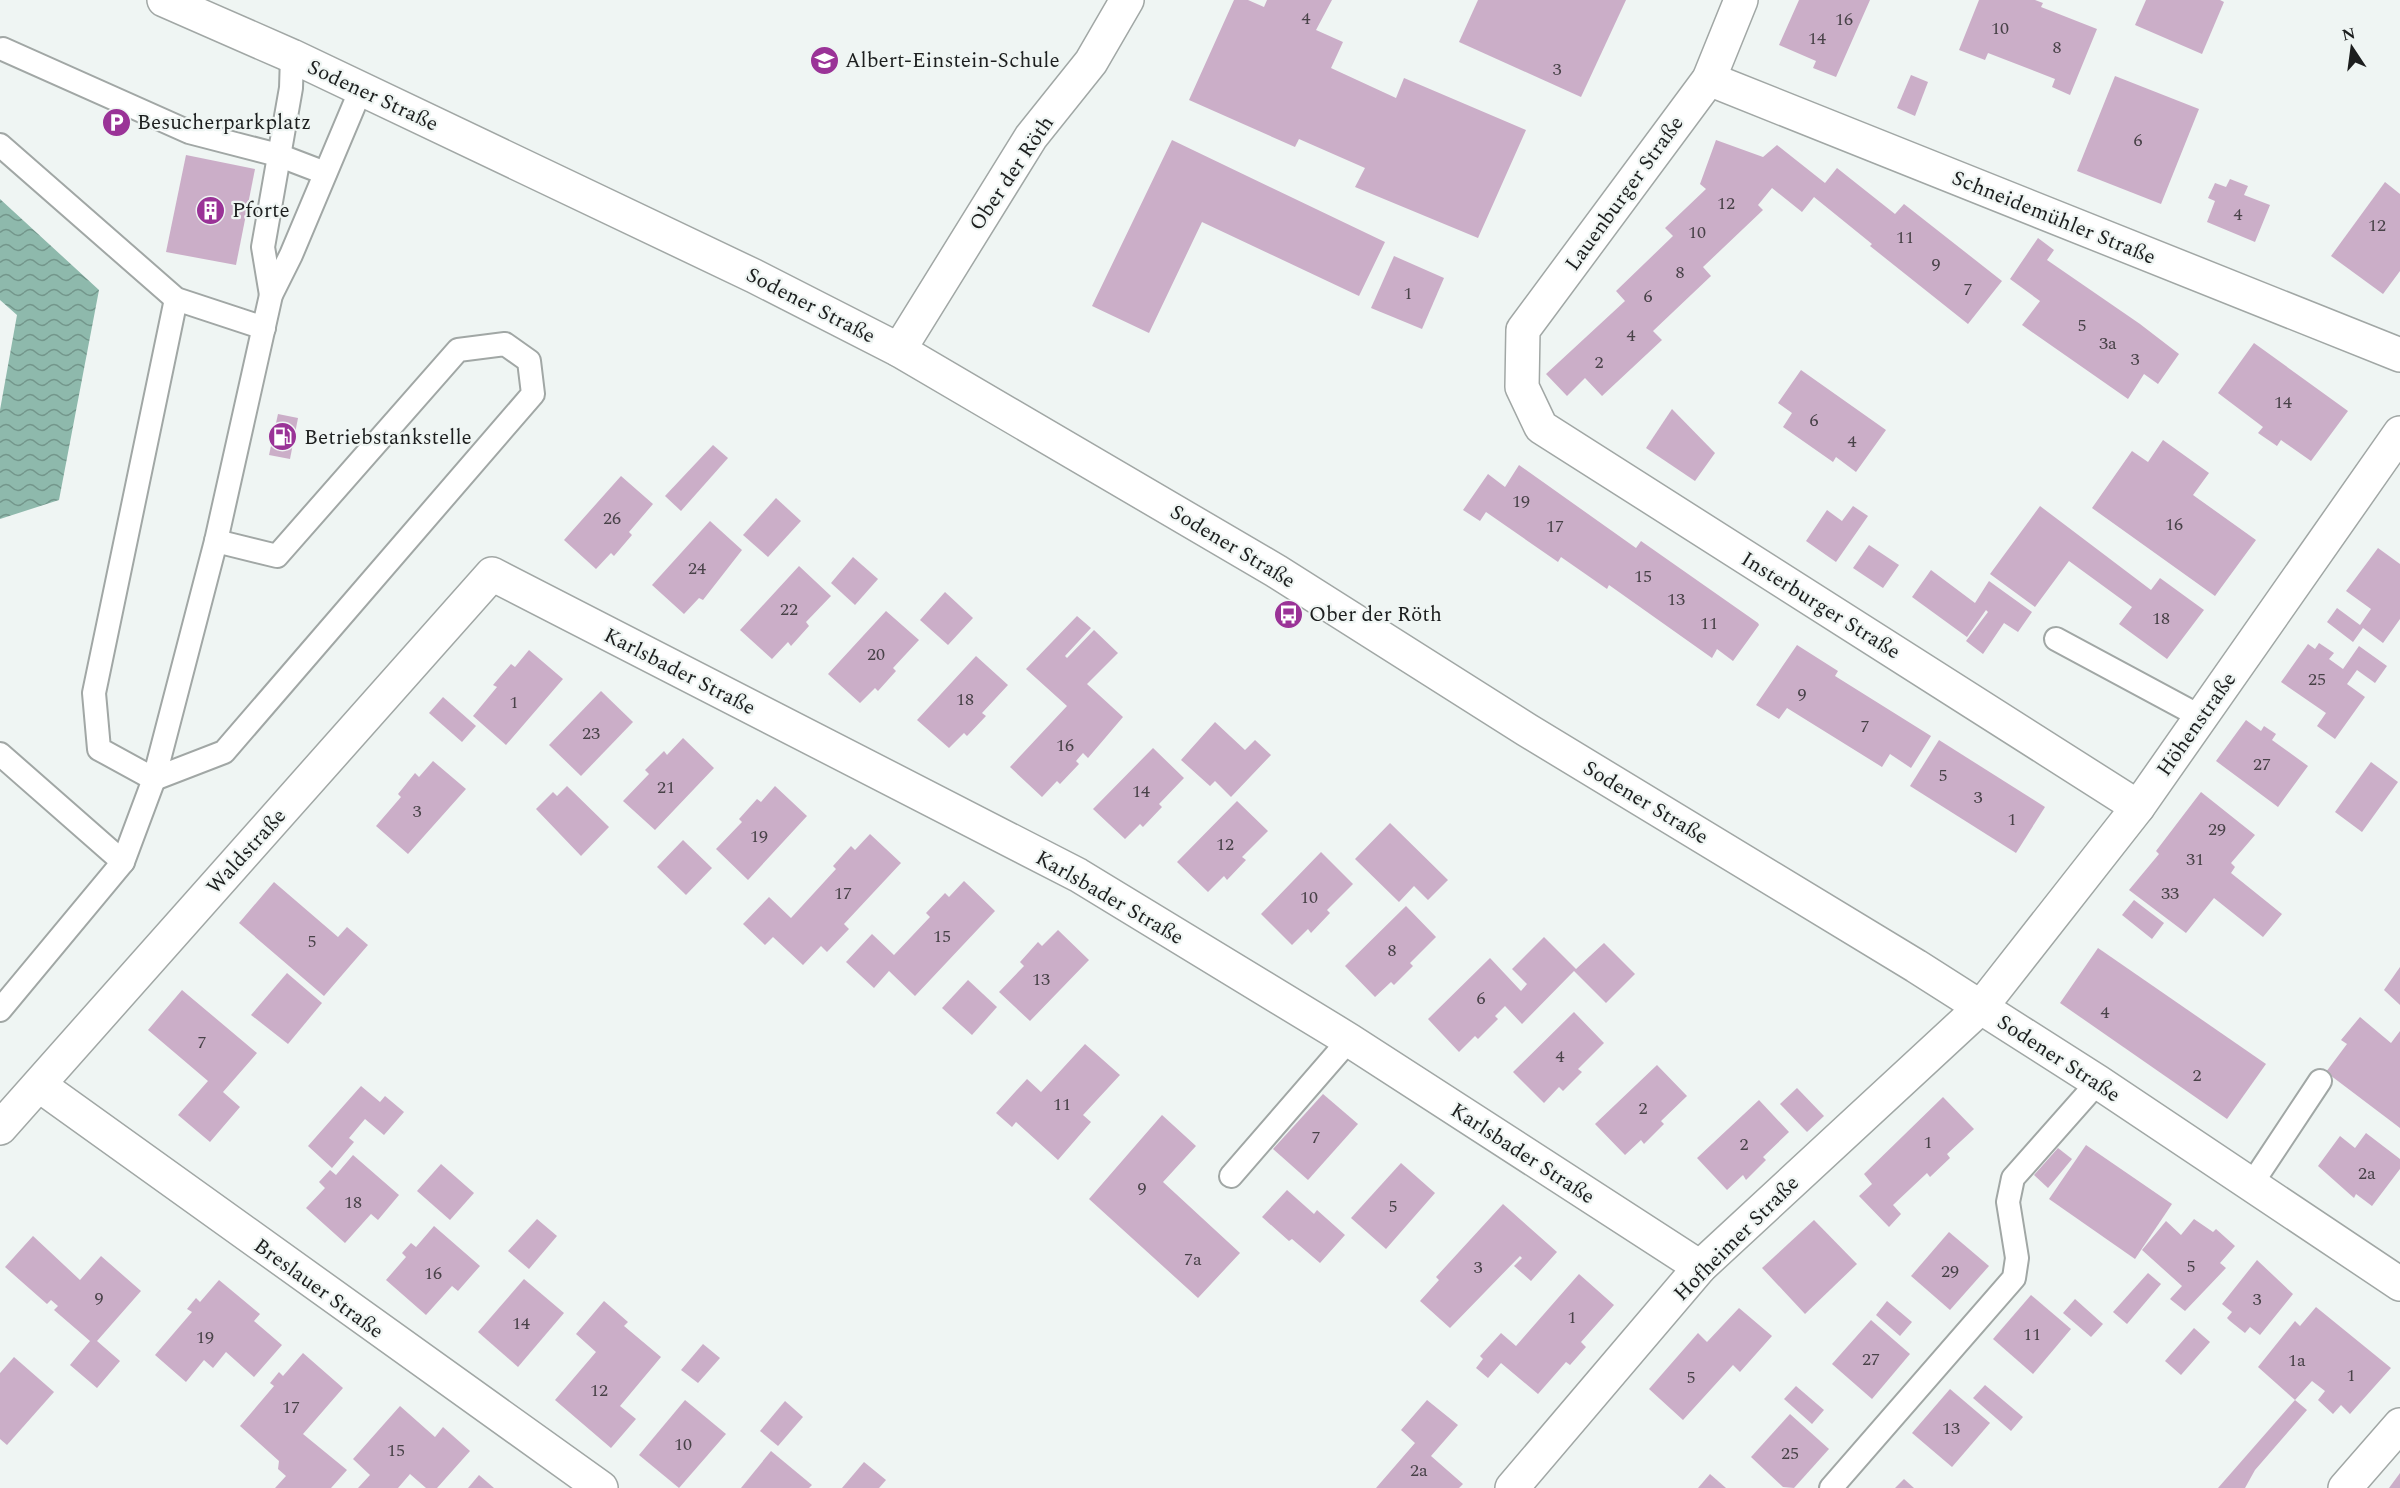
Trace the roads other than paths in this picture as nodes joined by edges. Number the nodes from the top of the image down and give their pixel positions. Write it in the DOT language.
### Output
graph roads {
  1 [pos="164,0"];
  2 [pos="1128,0"];
  3 [pos="1741,0"];
  4 [pos="3,49"];
  5 [pos="292,56"];
  6 [pos="1709,78"];
  7 [pos="361,89"];
  8 [pos="0,145"];
  9 [pos="278,155"];
  10 [pos="325,173"];
  11 [pos="271,295"];
  12 [pos="176,299"];
  13 [pos="264,328"];
  14 [pos="899,350"];
  15 [pos="2400,356"];
  16 [pos="1522,387"];
  17 [pos="2400,433"];
  18 [pos="216,541"];
  19 [pos="492,574"];
  20 [pos="2056,639"];
  21 [pos="2200,717"];
  22 [pos="0,753"];
  23 [pos="154,779"];
  24 [pos="2138,807"];
  25 [pos="123,862"];
  26 [pos="1981,1007"];
  27 [pos="0,1010"];
  28 [pos="1349,1040"];
  29 [pos="2320,1081"];
  30 [pos="2098,1082"];
  31 [pos="39,1085"];
  32 [pos="0,1128"];
  33 [pos="1231,1176"];
  34 [pos="2251,1185"];
  35 [pos="1700,1267"];
  36 [pos="2400,1284"];
  37 [pos="2400,1425"];
  38 [pos="601,1488"];
  39 [pos="1512,1488"];
  40 [pos="1832,1488"];
  41 [pos="2345,1488"];
  1 -- 5 [label="street, Sodener Straße"];
  2 -- 14 [label="street, Ober der Röth"];
  3 -- 6 [label="street, Lauenburger Straße"];
  4 -- 9 [label="lane"];
  5 -- 7 [label="street, Sodener Straße"];
  5 -- 9 [label="lane"];
  6 -- 15 [label="street, Schneidemühler Straße"];
  6 -- 16 [label="street, Lauenburger Straße"];
  7 -- 10 [label="lane"];
  7 -- 14 [label="street, Sodener Straße"];
  8 -- 12 [label="lane"];
  9 -- 10 [label="lane"];
  9 -- 11 [label="lane"];
  10 -- 11 [label="lane"];
  11 -- 13 [label="lane"];
  12 -- 13 [label="lane"];
  12 -- 23 [label="lane"];
  13 -- 18 [label="lane"];
  14 -- 26 [label="street, Sodener Straße"];
  16 -- 24 [label="street, Insterburger Straße"];
  17 -- 21 [label="street, Höhenstraße"];
  18 -- 23 [label="lane"];
  18 -- 23 [label="lane"];
  19 -- 28 [label="street, Karlsbader Straße"];
  19 -- 31 [label="street, Waldstraße"];
  20 -- 21 [label="lane"];
  21 -- 24 [label="street, Höhenstraße"];
  22 -- 25 [label="lane"];
  23 -- 25 [label="lane"];
  24 -- 26 [label="street, Höhenstraße"];
  25 -- 27 [label="lane"];
  26 -- 30 [label="street, Sodener Straße"];
  26 -- 35 [label="street, Hofheimer Straße"];
  28 -- 33 [label="lane"];
  28 -- 35 [label="street, Karlsbader Straße"];
  29 -- 34 [label="lane"];
  30 -- 34 [label="street, Sodener Straße"];
  30 -- 40 [label="lane"];
  31 -- 32 [label="street, Waldstraße"];
  31 -- 38 [label="street, Breslauer Straße"];
  34 -- 36 [label="street, Sodener Straße"];
  35 -- 39 [label="street, Hofheimer Straße"];
  37 -- 41 [label="street"];
}
